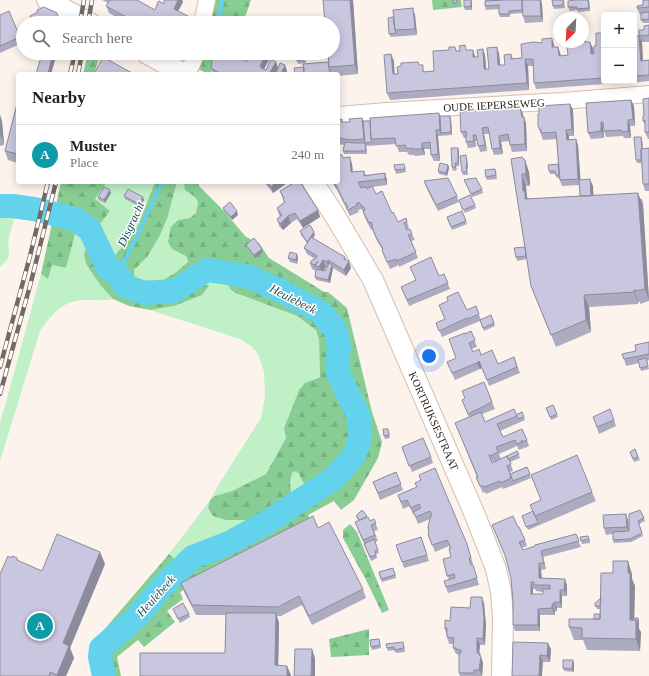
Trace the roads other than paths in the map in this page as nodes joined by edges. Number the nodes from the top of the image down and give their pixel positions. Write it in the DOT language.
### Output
graph roads {
  1 [pos="47,0"];
  2 [pos="207,0"];
  3 [pos="77,16"];
  4 [pos="204,16"];
  5 [pos="159,60"];
  6 [pos="194,60"];
  7 [pos="182,72"];
  8 [pos="187,72"];
  9 [pos="649,94"];
  10 [pos="340,115"];
  11 [pos="314,184"];
  12 [pos="502,676"];
  1 -- 3 [label="street"];
  2 -- 4 [label="street"];
  5 -- 7 [label="street"];
  6 -- 8 [label="street"];
  9 -- 10 [label="street, OUDE IEPERSEWEG"];
  11 -- 12 [label="street, KORTRIJKSESTRAAT"];
}
